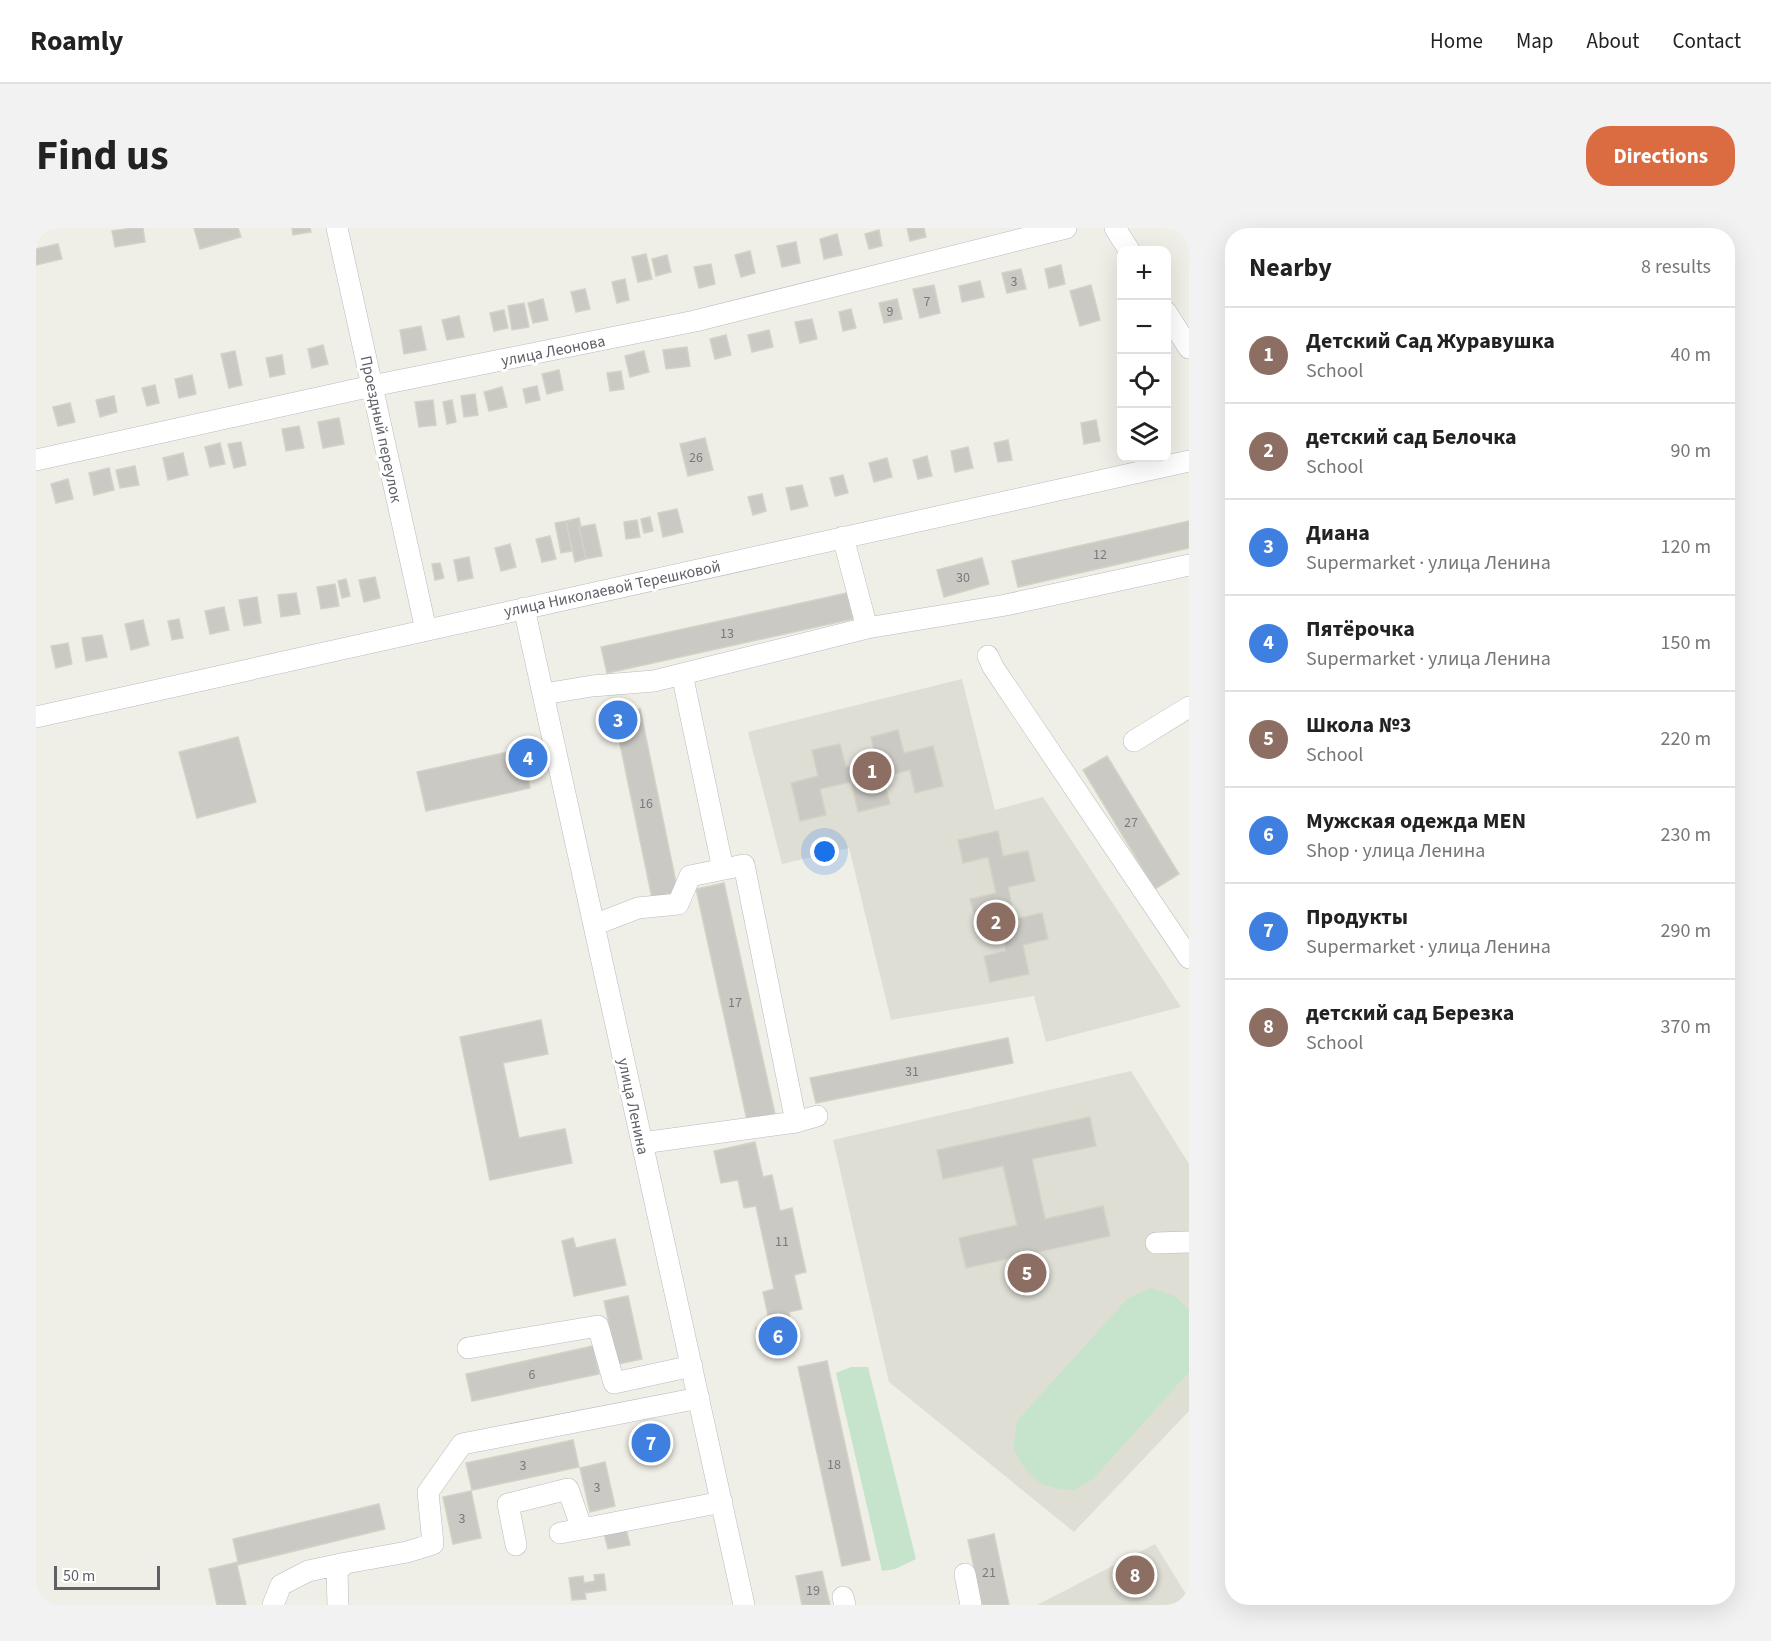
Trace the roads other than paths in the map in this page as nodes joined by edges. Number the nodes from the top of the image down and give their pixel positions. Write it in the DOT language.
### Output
graph roads {
  1 [pos="338,228"];
  2 [pos="1066,228"];
  3 [pos="1115,228"];
  4 [pos="1126,246"];
  5 [pos="1171,319"];
  6 [pos="1189,348"];
  7 [pos="372,386"];
  8 [pos="36,460"];
  9 [pos="1189,461"];
  10 [pos="843,537"];
  11 [pos="1189,565"];
  12 [pos="524,608"];
  13 [pos="867,628"];
  14 [pos="426,630"];
  15 [pos="988,656"];
  16 [pos="682,674"];
  17 [pos="544,694"];
  18 [pos="1189,707"];
  19 [pos="36,717"];
  20 [pos="1134,741"];
  21 [pos="723,869"];
  22 [pos="594,925"];
  23 [pos="1189,958"];
  24 [pos="817,1116"];
  25 [pos="796,1122"];
  26 [pos="642,1143"];
  27 [pos="1189,1242"];
  28 [pos="1156,1243"];
  29 [pos="468,1348"];
  30 [pos="692,1366"];
  31 [pos="699,1398"];
  32 [pos="722,1502"];
  33 [pos="582,1530"];
  34 [pos="560,1533"];
  35 [pos="516,1545"];
  36 [pos="346,1563"];
  37 [pos="965,1574"];
  38 [pos="273,1605"];
  39 [pos="338,1605"];
  40 [pos="744,1605"];
  41 [pos="971,1605"];
  1 -- 7 [label="street, Проездный переулок"];
  2 -- 7 [label="street, улица Леонова"];
  3 -- 4 [label="street"];
  5 -- 6 [label="street"];
  7 -- 8 [label="street, улица Леонова"];
  7 -- 14 [label="street, Проездный переулок"];
  9 -- 10 [label="street, улица Николаевой Терешковой"];
  10 -- 12 [label="street, улица Николаевой Терешковой"];
  10 -- 13 [label="street"];
  11 -- 13 [label="street"];
  12 -- 14 [label="street, улица Николаевой Терешковой"];
  12 -- 17 [label="street, улица Ленина"];
  13 -- 16 [label="street"];
  14 -- 19 [label="street, улица Николаевой Терешковой"];
  15 -- 23 [label="street"];
  16 -- 17 [label="street"];
  16 -- 21 [label="street"];
  17 -- 22 [label="street, улица Ленина"];
  18 -- 20 [label="street"];
  21 -- 22 [label="street"];
  21 -- 25 [label="street"];
  22 -- 26 [label="street, улица Ленина"];
  24 -- 25 [label="street"];
  25 -- 26 [label="street"];
  26 -- 30 [label="street, улица Ленина"];
  27 -- 28 [label="street"];
  29 -- 30 [label="street"];
  30 -- 31 [label="street, улица Ленина"];
  31 -- 32 [label="street, улица Ленина"];
  31 -- 36 [label="street"];
  32 -- 33 [label="street"];
  32 -- 40 [label="street, улица Ленина"];
  33 -- 34 [label="street"];
  33 -- 35 [label="street"];
  36 -- 38 [label="street"];
  36 -- 39 [label="street"];
  37 -- 41 [label="street"];
}
